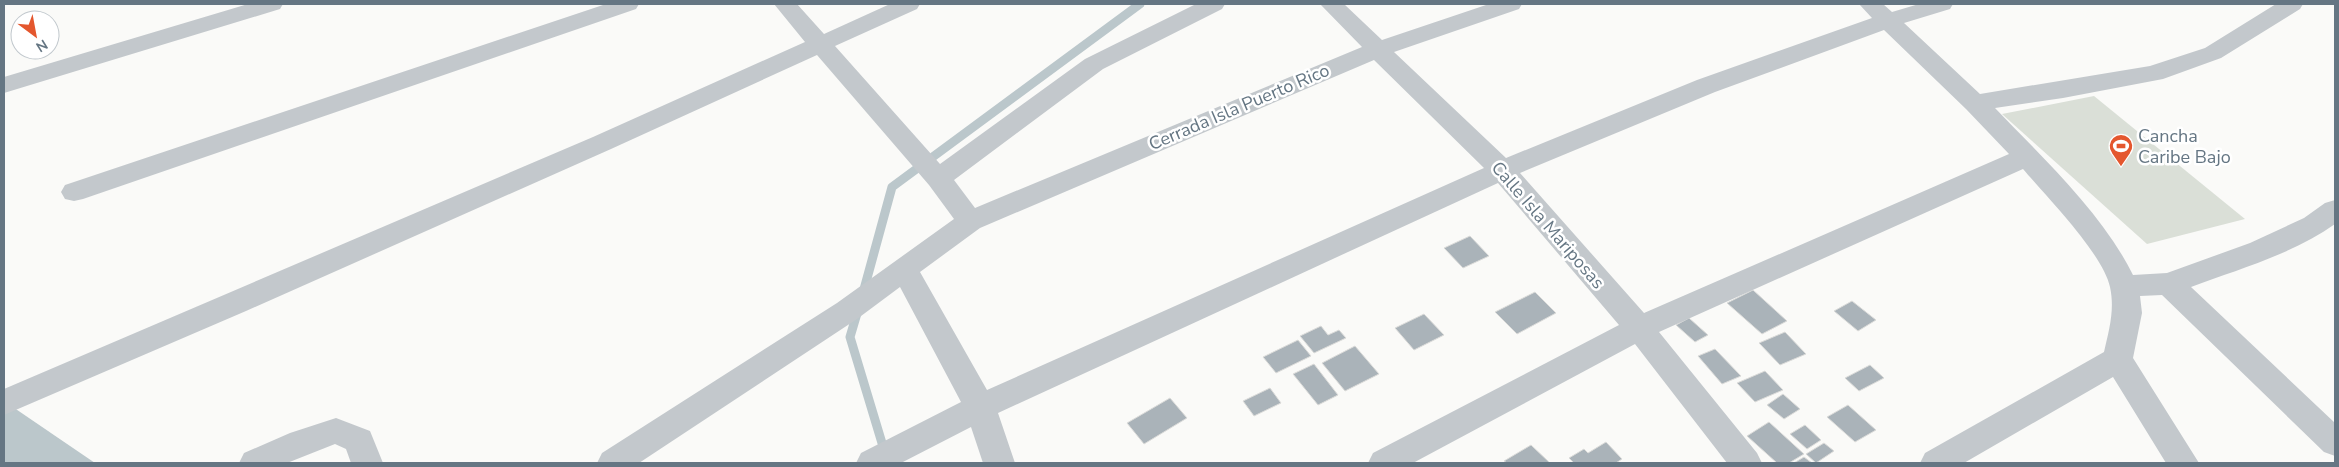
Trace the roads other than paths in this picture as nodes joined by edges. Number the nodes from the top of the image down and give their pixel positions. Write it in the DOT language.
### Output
graph roads {
  1 [pos="272,4"];
  2 [pos="628,4"];
  3 [pos="785,4"];
  4 [pos="909,4"];
  5 [pos="1214,4"];
  6 [pos="1331,4"];
  7 [pos="1511,4"];
  8 [pos="1942,4"];
  9 [pos="2292,4"];
  10 [pos="1879,12"];
  11 [pos="822,44"];
  12 [pos="1378,49"];
  13 [pos="4,85"];
  14 [pos="1975,103"];
  15 [pos="2027,157"];
  16 [pos="1502,170"];
  17 [pos="938,178"];
  18 [pos="74,192"];
  19 [pos="2335,210"];
  20 [pos="970,222"];
  21 [pos="904,269"];
  22 [pos="2169,284"];
  23 [pos="2124,286"];
  24 [pos="1639,328"];
  25 [pos="2118,359"];
  26 [pos="4,402"];
  27 [pos="980,407"];
  28 [pos="2335,443"];
  29 [pos="255,463"];
  30 [pos="367,463"];
  31 [pos="613,463"];
  32 [pos="872,463"];
  33 [pos="999,463"];
  34 [pos="1384,463"];
  35 [pos="1746,463"];
  36 [pos="1936,463"];
  37 [pos="2183,463"];
  1 -- 13 [label="street"];
  2 -- 18 [label="street"];
  3 -- 11 [label="street"];
  4 -- 11 [label="street"];
  5 -- 17 [label="street"];
  6 -- 12 [label="street, Calle Isla Mariposas"];
  7 -- 12 [label="street, Cerrada Isla Puerto Rico"];
  8 -- 10 [label="street"];
  9 -- 14 [label="street"];
  10 -- 14 [label="street"];
  10 -- 16 [label="street"];
  11 -- 17 [label="street"];
  11 -- 26 [label="street"];
  12 -- 16 [label="street, Calle Isla Mariposas"];
  12 -- 20 [label="street, Cerrada Isla Puerto Rico"];
  14 -- 15 [label="street"];
  15 -- 23 [label="street"];
  15 -- 24 [label="street"];
  16 -- 24 [label="street, Calle Isla Mariposas"];
  16 -- 27 [label="street"];
  17 -- 20 [label="street"];
  19 -- 22 [label="street"];
  20 -- 21 [label="street, Cerrada Isla Puerto Rico"];
  21 -- 27 [label="street"];
  21 -- 31 [label="street, Cerrada Isla Puerto Rico"];
  22 -- 23 [label="street"];
  22 -- 28 [label="street"];
  23 -- 25 [label="street"];
  24 -- 34 [label="street"];
  24 -- 35 [label="street, Calle Isla Mariposas"];
  25 -- 36 [label="street"];
  25 -- 37 [label="street"];
  27 -- 32 [label="street"];
  27 -- 33 [label="street"];
  29 -- 30 [label="street"];
}
